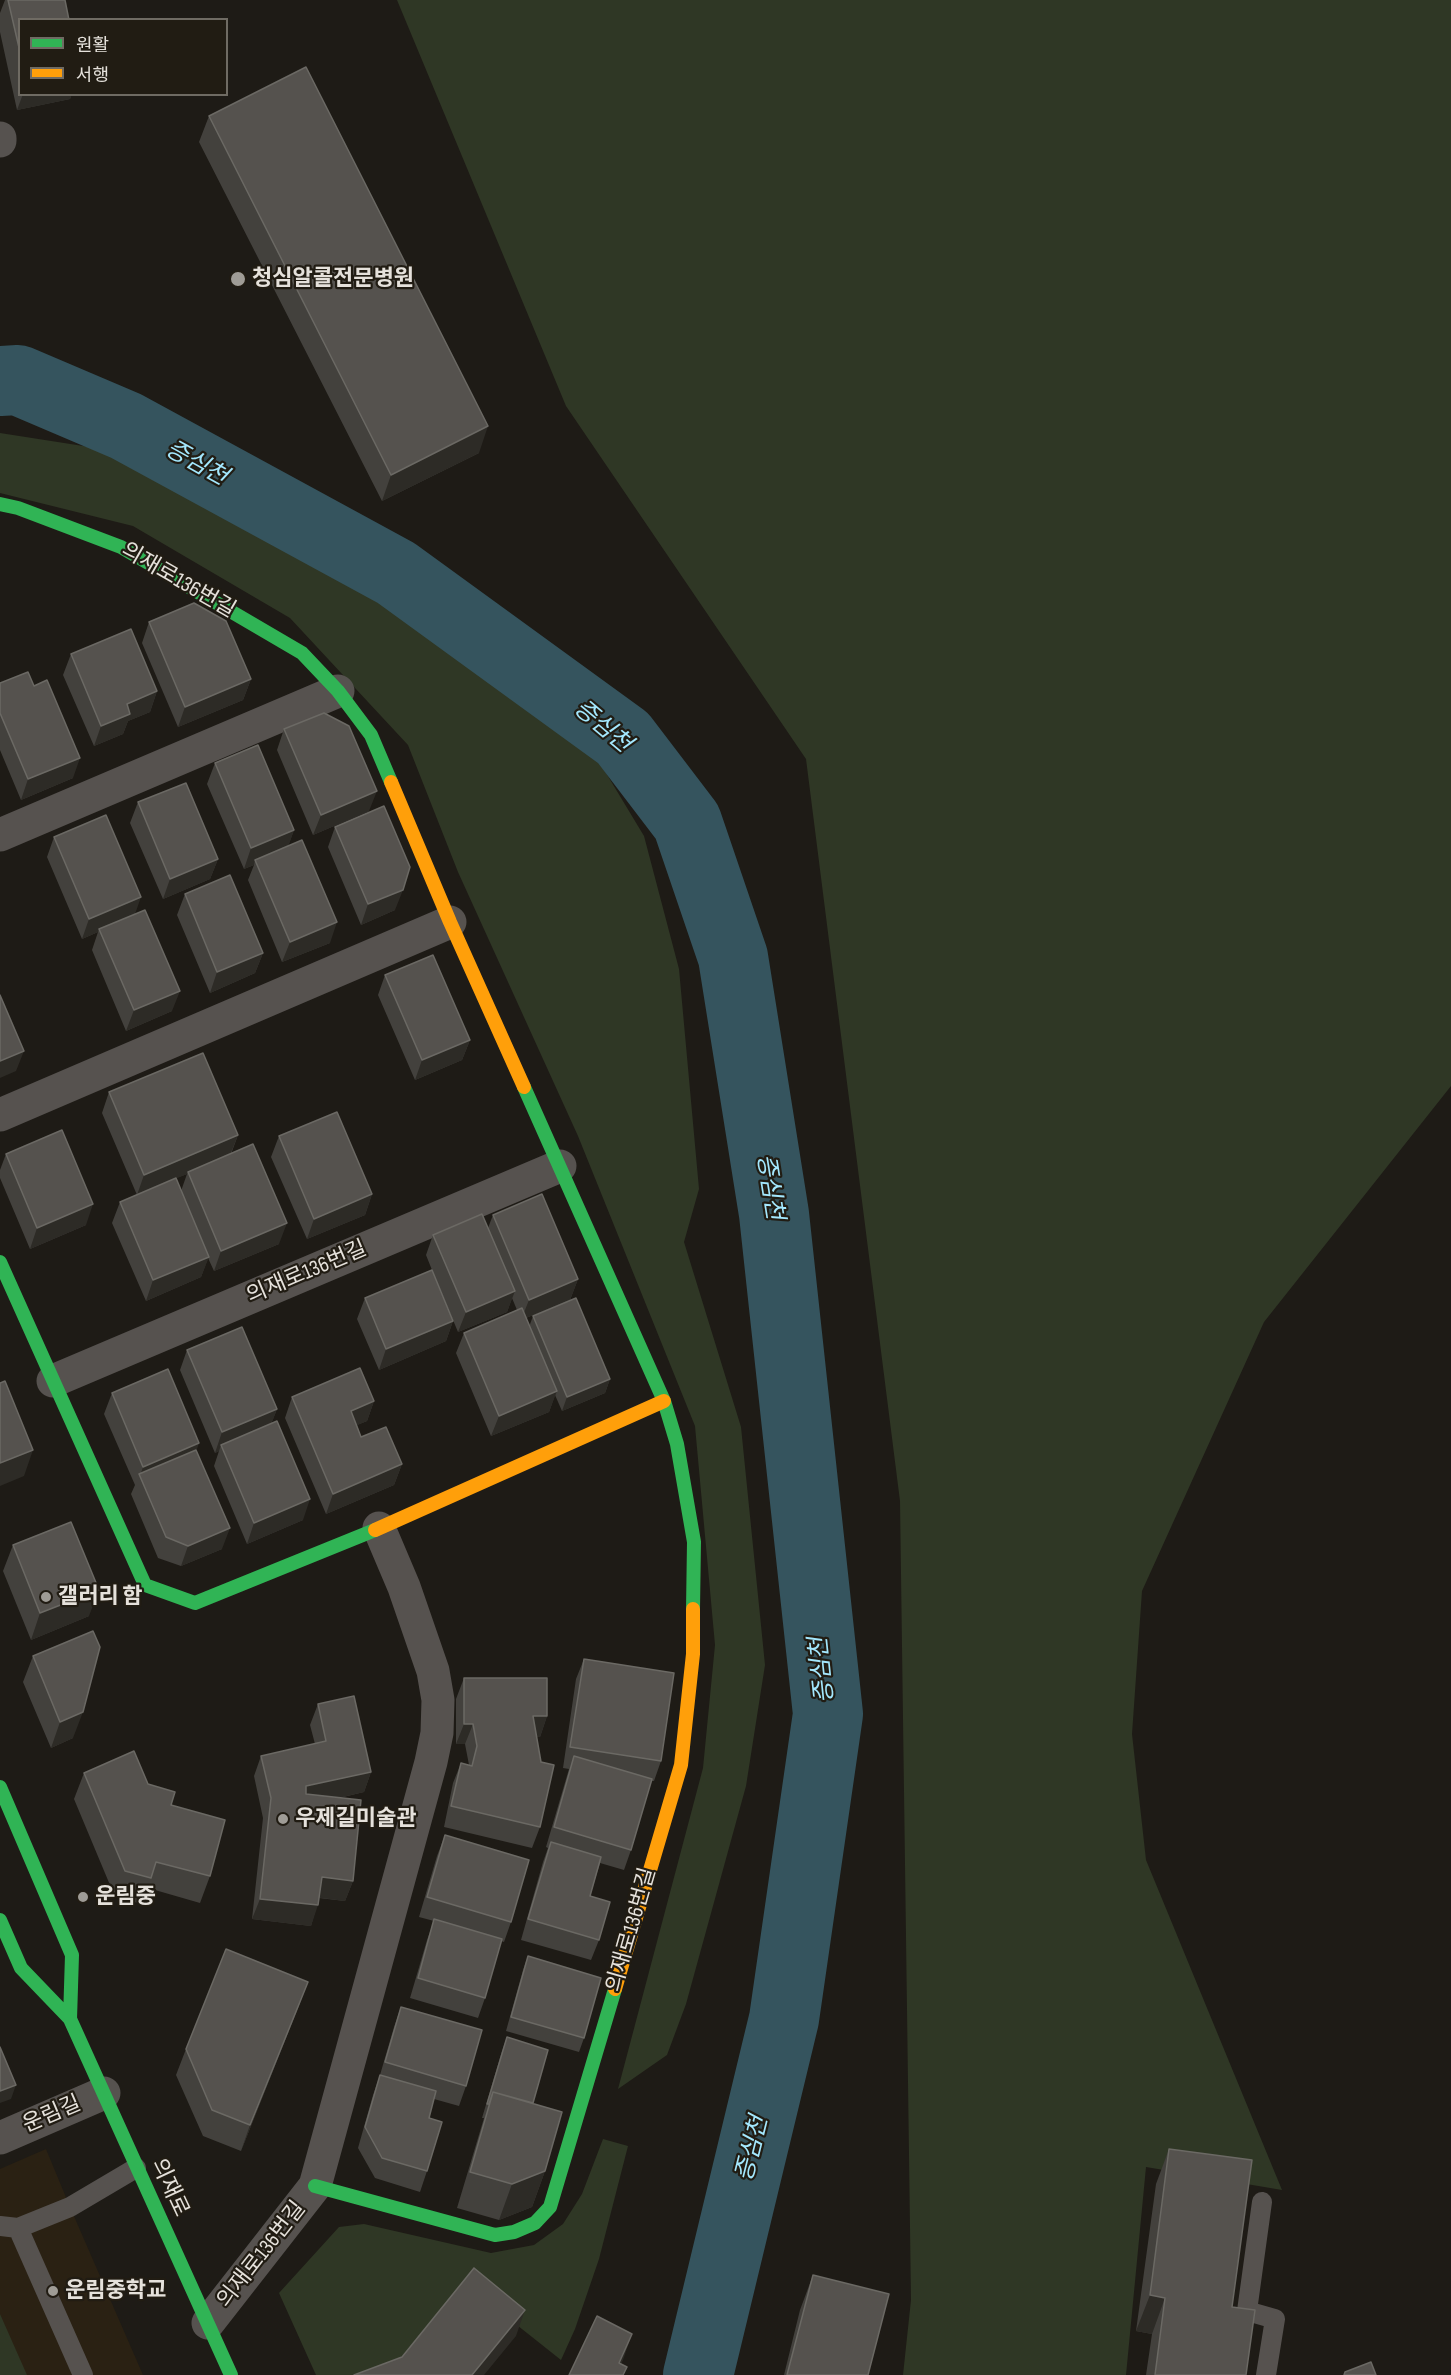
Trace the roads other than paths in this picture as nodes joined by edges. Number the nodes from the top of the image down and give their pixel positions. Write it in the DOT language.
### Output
graph roads {
  1 [pos="0,504"];
  2 [pos="338,691"];
  3 [pos="0,835"];
  4 [pos="450,922"];
  5 [pos="0,1115"];
  6 [pos="560,1166"];
  7 [pos="0,1262"];
  8 [pos="53,1381"];
  9 [pos="664,1401"];
  10 [pos="379,1528"];
  11 [pos="0,1787"];
  12 [pos="0,1920"];
  13 [pos="70,2019"];
  14 [pos="104,2093"];
  15 [pos="0,2138"];
  16 [pos="136,2168"];
  17 [pos="315,2186"];
  18 [pos="1262,2202"];
  19 [pos="9,2227"];
  20 [pos="208,2324"];
  21 [pos="83,2375"];
  22 [pos="231,2375"];
  23 [pos="1266,2375"];
  1 -- 2 [label="street, 의재로136번길"];
  2 -- 3 [label="street"];
  2 -- 4 [label="street, 의재로136번길"];
  4 -- 5 [label="street"];
  4 -- 6 [label="street, 의재로136번길"];
  6 -- 8 [label="street, 의재로136번길"];
  6 -- 9 [label="street, 의재로136번길"];
  7 -- 8 [label="street"];
  8 -- 10 [label="street"];
  9 -- 10 [label="street"];
  9 -- 17 [label="street, 의재로136번길"];
  10 -- 17 [label="street, 의재로136번길"];
  11 -- 13 [label="street, 의재로"];
  12 -- 13 [label="street, 의재로"];
  13 -- 14 [label="street, 의재로"];
  14 -- 15 [label="street, 운림길"];
  14 -- 16 [label="street, 의재로"];
  16 -- 19 [label="lane"];
  16 -- 20 [label="street, 의재로"];
  17 -- 20 [label="street, 의재로136번길"];
  18 -- 23 [label="lane"];
  19 -- 21 [label="lane"];
  20 -- 22 [label="street, 의재로"];
}
